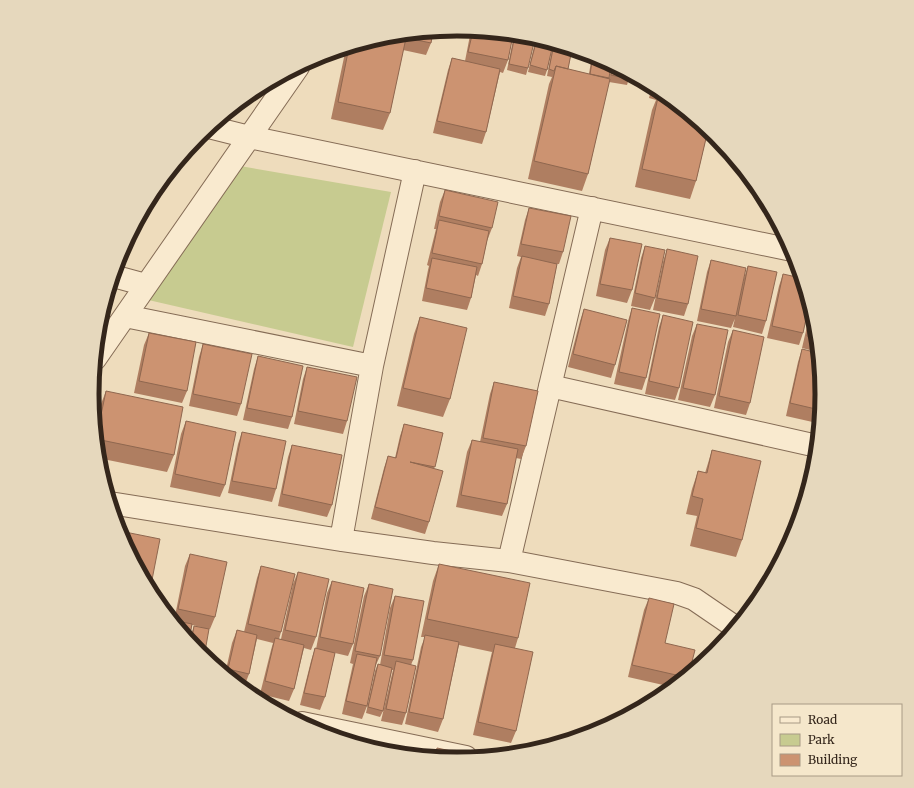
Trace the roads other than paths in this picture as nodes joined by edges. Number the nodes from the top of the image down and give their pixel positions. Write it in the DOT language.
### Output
graph roads {
  1 [pos="291,77"];
  2 [pos="217,129"];
  3 [pos="249,137"];
  4 [pos="415,172"];
  5 [pos="592,208"];
  6 [pos="784,248"];
  7 [pos="119,278"];
  8 [pos="146,285"];
  9 [pos="125,316"];
  10 [pos="102,351"];
  11 [pos="372,366"];
  12 [pos="550,386"];
  13 [pos="811,445"];
  14 [pos="116,504"];
  15 [pos="342,540"];
  16 [pos="509,562"];
  17 [pos="731,624"];
  18 [pos="377,743"];
  19 [pos="419,750"];
  1 -- 3 [label="street"];
  2 -- 3 [label="street"];
  3 -- 4 [label="street"];
  3 -- 8 [label="street"];
  4 -- 5 [label="street"];
  4 -- 11 [label="street"];
  5 -- 6 [label="street"];
  5 -- 12 [label="street"];
  7 -- 8 [label="street"];
  8 -- 9 [label="street"];
  9 -- 10 [label="street"];
  9 -- 11 [label="street"];
  11 -- 15 [label="street"];
  12 -- 13 [label="street"];
  12 -- 16 [label="street"];
  14 -- 15 [label="street"];
  15 -- 16 [label="street"];
  16 -- 17 [label="street"];
  18 -- 19 [label="street"];
}
